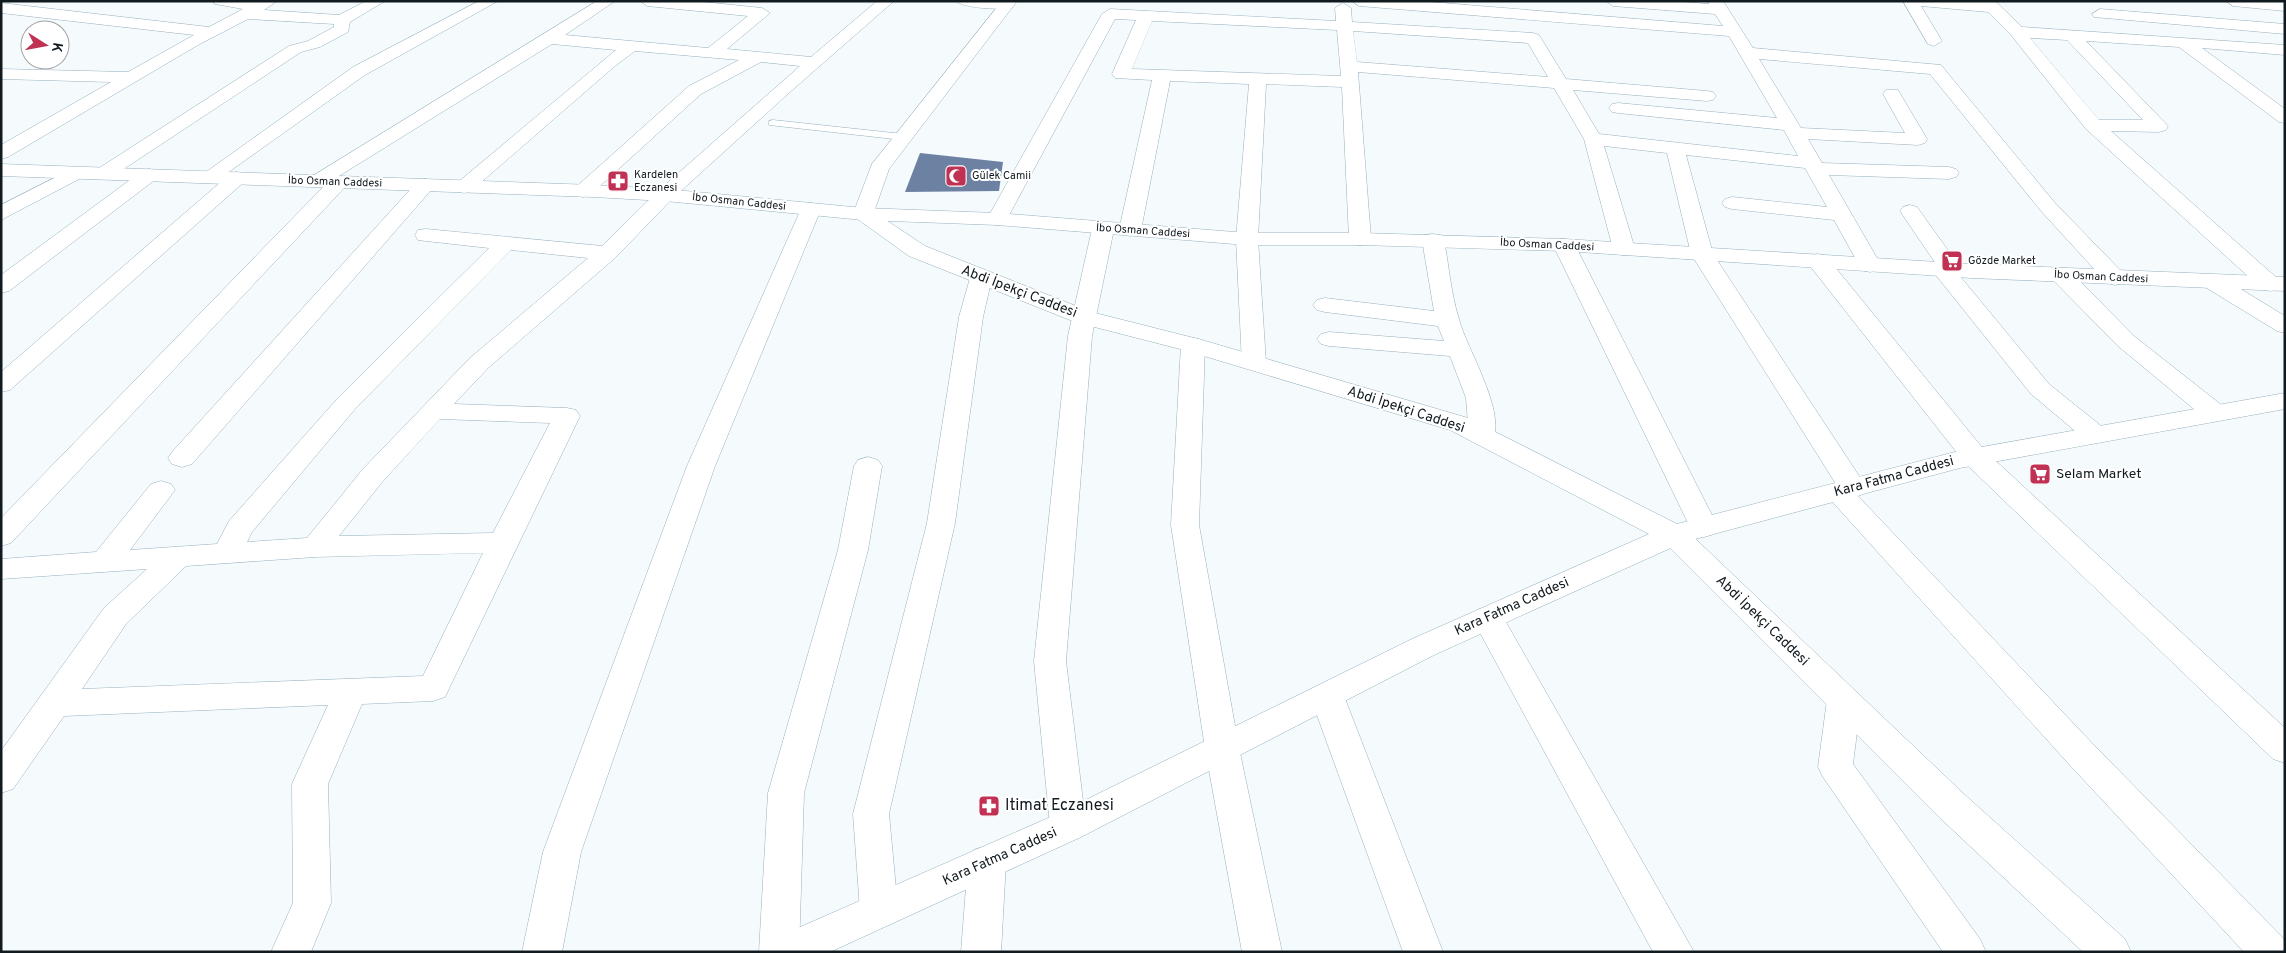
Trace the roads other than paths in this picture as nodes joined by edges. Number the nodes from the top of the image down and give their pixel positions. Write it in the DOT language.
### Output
graph roads {
  1 [pos="220,1"];
  2 [pos="378,1"];
  3 [pos="491,1"];
  4 [pos="608,1"];
  5 [pos="647,1"];
  6 [pos="887,1"];
  7 [pos="963,1"];
  8 [pos="1342,1"];
  9 [pos="1359,1"];
  10 [pos="1613,1"];
  11 [pos="1910,1"];
  12 [pos="1914,1"];
  13 [pos="2086,1"];
  14 [pos="2233,1"];
  15 [pos="1008,3"];
  16 [pos="1718,5"];
  17 [pos="1990,5"];
  18 [pos="2284,6"];
  19 [pos="258,7"];
  20 [pos="3,9"];
  21 [pos="2100,14"];
  22 [pos="1146,16"];
  23 [pos="342,20"];
  24 [pos="1345,26"];
  25 [pos="2285,29"];
  26 [pos="212,32"];
  27 [pos="1734,32"];
  28 [pos="2017,32"];
  29 [pos="1473,34"];
  30 [pos="2071,35"];
  31 [pos="2124,38"];
  32 [pos="550,39"];
  33 [pos="1934,41"];
  34 [pos="2183,42"];
  35 [pos="632,46"];
  36 [pos="2285,50"];
  37 [pos="712,53"];
  38 [pos="1747,53"];
  39 [pos="758,57"];
  40 [pos="815,62"];
  41 [pos="1475,63"];
  42 [pos="1,74"];
  43 [pos="1349,74"];
  44 [pos="1162,76"];
  45 [pos="132,77"];
  46 [pos="1258,79"];
  47 [pos="1561,85"];
  48 [pos="1892,94"];
  49 [pos="2254,95"];
  50 [pos="1707,96"];
  51 [pos="2285,96"];
  52 [pos="1572,103"];
  53 [pos="2285,118"];
  54 [pos="773,123"];
  55 [pos="2093,125"];
  56 [pos="1793,129"];
  57 [pos="903,137"];
  58 [pos="1593,139"];
  59 [pos="1675,148"];
  60 [pos="1,153"];
  61 [pos="1814,166"];
  62 [pos="1,170"];
  63 [pos="76,173"];
  64 [pos="1949,173"];
  65 [pos="103,174"];
  66 [pos="149,175"];
  67 [pos="209,177"];
  68 [pos="236,178"];
  69 [pos="329,182"];
  70 [pos="425,185"];
  71 [pos="464,187"];
  72 [pos="583,191"];
  73 [pos="665,195"];
  74 [pos="1732,203"];
  75 [pos="811,209"];
  76 [pos="1910,211"];
  77 [pos="1,214"];
  78 [pos="863,214"];
  79 [pos="1842,215"];
  80 [pos="997,219"];
  81 [pos="1103,229"];
  82 [pos="1130,230"];
  83 [pos="426,235"];
  84 [pos="1247,239"];
  85 [pos="1360,239"];
  86 [pos="1433,240"];
  87 [pos="506,243"];
  88 [pos="1564,245"];
  89 [pos="1624,249"];
  90 [pos="607,253"];
  91 [pos="1702,254"];
  92 [pos="1818,261"];
  93 [pos="1870,265"];
  94 [pos="1947,270"];
  95 [pos="2061,275"];
  96 [pos="981,278"];
  97 [pos="2115,278"];
  98 [pos="2213,282"];
  99 [pos="2277,284"];
  100 [pos="1,286"];
  101 [pos="1325,305"];
  102 [pos="1083,317"];
  103 [pos="1447,320"];
  104 [pos="2285,326"];
  105 [pos="1329,339"];
  106 [pos="1193,345"];
  107 [pos="1459,350"];
  108 [pos="1254,363"];
  109 [pos="1,385"];
  110 [pos="2285,401"];
  111 [pos="433,411"];
  112 [pos="2215,413"];
  113 [pos="2096,435"];
  114 [pos="1482,436"];
  115 [pos="1975,457"];
  116 [pos="182,458"];
  117 [pos="868,466"];
  118 [pos="161,490"];
  119 [pos="1846,490"];
  120 [pos="1689,531"];
  121 [pos="1,536"];
  122 [pos="502,543"];
  123 [pos="315,548"];
  124 [pos="227,554"];
  125 [pos="178,557"];
  126 [pos="104,562"];
  127 [pos="1,569"];
  128 [pos="1488,618"];
  129 [pos="350,692"];
  130 [pos="1327,696"];
  131 [pos="1844,700"];
  132 [pos="54,703"];
  133 [pos="1222,748"];
  134 [pos="2285,749"];
  135 [pos="1,779"];
  136 [pos="1068,826"];
  137 [pos="987,862"];
  138 [pos="879,910"];
  139 [pos="290,952"];
  140 [pos="542,952"];
  141 [pos="779,952"];
  142 [pos="787,952"];
  143 [pos="981,952"];
  144 [pos="1262,952"];
  145 [pos="1422,952"];
  146 [pos="1674,952"];
  147 [pos="1966,952"];
  148 [pos="2111,952"];
  149 [pos="2270,952"];
  1 -- 19 [label="street"];
  2 -- 23 [label="street"];
  3 -- 67 [label="street"];
  4 -- 32 [label="street"];
  5 -- 37 [label="street"];
  6 -- 40 [label="street"];
  7 -- 15 [label="street"];
  8 -- 24 [label="street"];
  9 -- 27 [label="street"];
  10 -- 16 [label="street"];
  11 -- 33 [label="street"];
  12 -- 17 [label="street"];
  13 -- 21 [label="street"];
  14 -- 18 [label="street"];
  15 -- 57 [label="street"];
  16 -- 27 [label="street"];
  17 -- 28 [label="street"];
  19 -- 23 [label="street"];
  19 -- 26 [label="street"];
  20 -- 26 [label="street"];
  21 -- 25 [label="street"];
  21 -- 31 [label="street"];
  22 -- 24 [label="street"];
  22 -- 44 [label="street"];
  22 -- 80 [label="street"];
  23 -- 65 [label="street"];
  24 -- 29 [label="street"];
  24 -- 43 [label="street"];
  26 -- 45 [label="street"];
  27 -- 38 [label="street"];
  28 -- 30 [label="street"];
  28 -- 55 [label="street"];
  29 -- 41 [label="street"];
  29 -- 47 [label="street"];
  30 -- 31 [label="street"];
  30 -- 55 [label="street"];
  31 -- 34 [label="street"];
  32 -- 35 [label="street"];
  32 -- 69 [label="street"];
  34 -- 36 [label="street"];
  34 -- 49 [label="street"];
  35 -- 37 [label="street"];
  35 -- 71 [label="street"];
  37 -- 39 [label="street"];
  38 -- 56 [label="street"];
  38 -- 97 [label="street"];
  39 -- 40 [label="street"];
  39 -- 72 [label="street"];
  40 -- 73 [label="street"];
  41 -- 43 [label="street"];
  41 -- 47 [label="street"];
  42 -- 45 [label="street"];
  43 -- 46 [label="street"];
  43 -- 85 [label="street"];
  44 -- 46 [label="street"];
  44 -- 82 [label="street"];
  45 -- 60 [label="street"];
  46 -- 84 [label="street"];
  47 -- 50 [label="street"];
  47 -- 52 [label="street"];
  48 -- 56 [label="street"];
  49 -- 51 [label="street"];
  49 -- 53 [label="street"];
  52 -- 56 [label="street"];
  52 -- 58 [label="street"];
  54 -- 57 [label="lane"];
  55 -- 99 [label="street"];
  56 -- 61 [label="street"];
  57 -- 78 [label="street"];
  58 -- 59 [label="street"];
  58 -- 89 [label="street"];
  59 -- 61 [label="street"];
  59 -- 91 [label="street"];
  61 -- 64 [label="street"];
  61 -- 79 [label="street"];
  62 -- 63 [label="street, İbo Osman Caddesi"];
  63 -- 65 [label="street, İbo Osman Caddesi"];
  63 -- 77 [label="street"];
  65 -- 66 [label="street, İbo Osman Caddesi"];
  66 -- 67 [label="street, İbo Osman Caddesi"];
  66 -- 100 [label="street"];
  67 -- 68 [label="street, İbo Osman Caddesi"];
  68 -- 69 [label="street, İbo Osman Caddesi"];
  68 -- 109 [label="street"];
  69 -- 70 [label="street, İbo Osman Caddesi"];
  69 -- 121 [label="street"];
  70 -- 71 [label="street, İbo Osman Caddesi"];
  70 -- 116 [label="street"];
  71 -- 72 [label="street, İbo Osman Caddesi"];
  72 -- 73 [label="street, İbo Osman Caddesi"];
  73 -- 75 [label="street, İbo Osman Caddesi"];
  73 -- 90 [label="street"];
  74 -- 79 [label="street"];
  75 -- 78 [label="street, İbo Osman Caddesi"];
  75 -- 140 [label="street"];
  76 -- 94 [label="street"];
  78 -- 80 [label="street, İbo Osman Caddesi"];
  78 -- 96 [label="street, Abdi İpekçi Caddesi"];
  79 -- 93 [label="street"];
  80 -- 81 [label="street, İbo Osman Caddesi"];
  81 -- 82 [label="street, İbo Osman Caddesi"];
  81 -- 102 [label="street"];
  82 -- 84 [label="street, İbo Osman Caddesi"];
  83 -- 87 [label="street"];
  84 -- 85 [label="street, İbo Osman Caddesi"];
  84 -- 108 [label="street"];
  85 -- 86 [label="street, İbo Osman Caddesi"];
  86 -- 88 [label="street, İbo Osman Caddesi"];
  86 -- 103 [label="street"];
  87 -- 90 [label="street"];
  87 -- 124 [label="street"];
  88 -- 89 [label="street, İbo Osman Caddesi"];
  88 -- 120 [label="street"];
  89 -- 91 [label="street, İbo Osman Caddesi"];
  90 -- 111 [label="street"];
  91 -- 92 [label="street, İbo Osman Caddesi"];
  91 -- 119 [label="street"];
  92 -- 93 [label="street, İbo Osman Caddesi"];
  92 -- 115 [label="street"];
  93 -- 94 [label="street, İbo Osman Caddesi"];
  94 -- 95 [label="street, İbo Osman Caddesi"];
  94 -- 113 [label="street"];
  95 -- 97 [label="street, İbo Osman Caddesi"];
  95 -- 112 [label="street"];
  96 -- 102 [label="street, Abdi İpekçi Caddesi"];
  96 -- 138 [label="street"];
  97 -- 98 [label="street, İbo Osman Caddesi"];
  98 -- 99 [label="street, İbo Osman Caddesi"];
  98 -- 104 [label="street"];
  101 -- 103 [label="street"];
  102 -- 106 [label="street, Abdi İpekçi Caddesi"];
  102 -- 136 [label="street"];
  103 -- 107 [label="street"];
  105 -- 107 [label="street"];
  106 -- 108 [label="street, Abdi İpekçi Caddesi"];
  106 -- 133 [label="street"];
  107 -- 114 [label="street"];
  108 -- 114 [label="street, Abdi İpekçi Caddesi"];
  110 -- 112 [label="street, Kara Fatma Caddesi"];
  111 -- 122 [label="street"];
  111 -- 123 [label="street"];
  112 -- 113 [label="street, Kara Fatma Caddesi"];
  113 -- 115 [label="street, Kara Fatma Caddesi"];
  114 -- 120 [label="street, Abdi İpekçi Caddesi"];
  115 -- 119 [label="street, Kara Fatma Caddesi"];
  115 -- 134 [label="street"];
  117 -- 141 [label="street"];
  118 -- 126 [label="street"];
  119 -- 120 [label="street, Kara Fatma Caddesi"];
  119 -- 149 [label="street"];
  120 -- 128 [label="street, Kara Fatma Caddesi"];
  120 -- 131 [label="street, Abdi İpekçi Caddesi"];
  122 -- 123 [label="street"];
  122 -- 129 [label="street"];
  123 -- 124 [label="street"];
  124 -- 125 [label="street"];
  125 -- 126 [label="street"];
  125 -- 132 [label="street"];
  126 -- 127 [label="street"];
  128 -- 130 [label="street, Kara Fatma Caddesi"];
  128 -- 146 [label="street"];
  129 -- 132 [label="street"];
  129 -- 139 [label="street"];
  130 -- 133 [label="street, Kara Fatma Caddesi"];
  130 -- 145 [label="street"];
  131 -- 147 [label="street"];
  131 -- 148 [label="street, Abdi İpekçi Caddesi"];
  132 -- 135 [label="street"];
  133 -- 136 [label="street, Kara Fatma Caddesi"];
  133 -- 144 [label="street"];
  136 -- 137 [label="street, Kara Fatma Caddesi"];
  137 -- 138 [label="street, Kara Fatma Caddesi"];
  137 -- 143 [label="street"];
  138 -- 142 [label="street, Kara Fatma Caddesi"];
}
